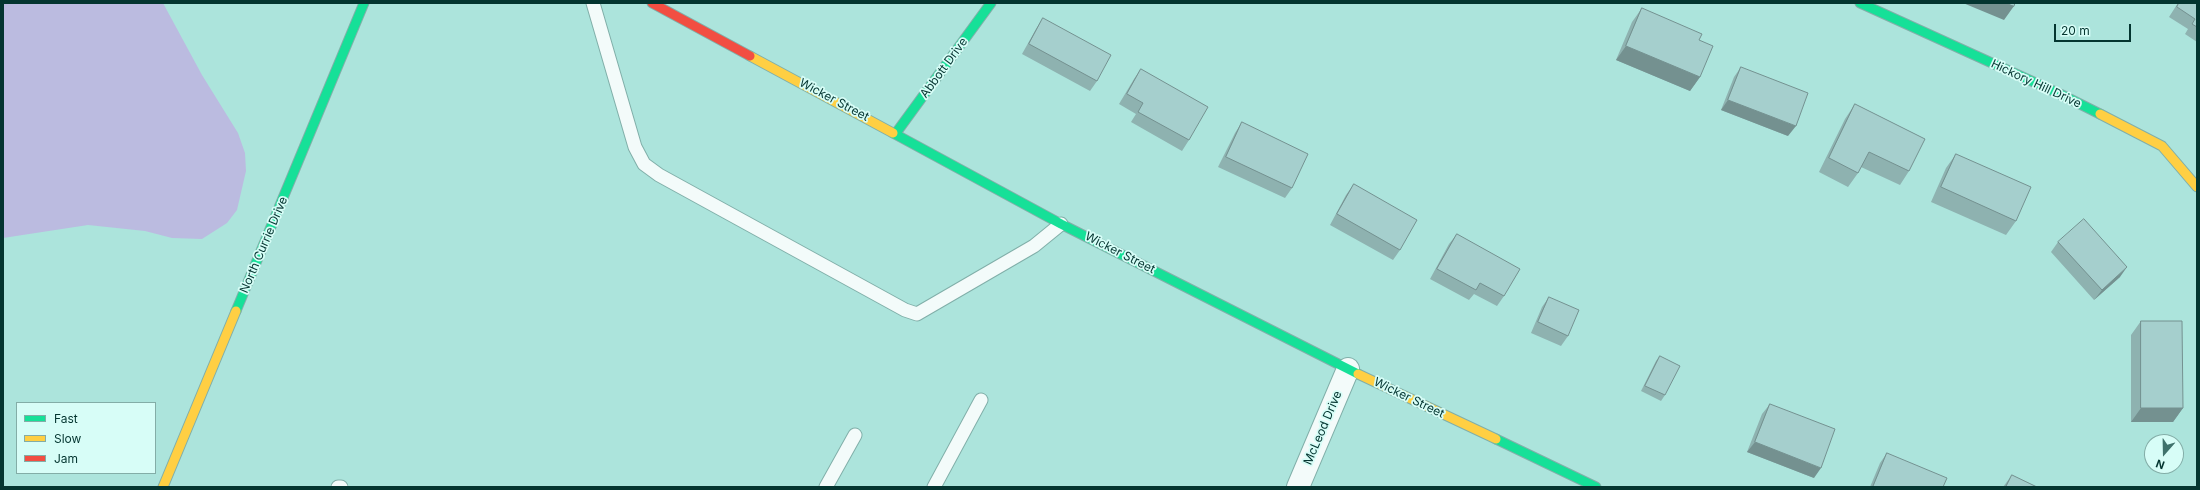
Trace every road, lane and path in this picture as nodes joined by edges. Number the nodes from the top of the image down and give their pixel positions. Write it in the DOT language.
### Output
graph roads {
  1 [pos="364,3"];
  2 [pos="593,3"];
  3 [pos="652,3"];
  4 [pos="991,3"];
  5 [pos="1860,3"];
  6 [pos="896,134"];
  7 [pos="2197,187"];
  8 [pos="1062,224"];
  9 [pos="1348,369"];
  10 [pos="981,400"];
  11 [pos="855,435"];
  12 [pos="164,487"];
  13 [pos="338,487"];
  14 [pos="341,487"];
  15 [pos="826,487"];
  16 [pos="934,487"];
  17 [pos="1298,487"];
  18 [pos="1596,487"];
  1 -- 12 [label="street, North Currie Drive"];
  2 -- 8 [label="lane"];
  3 -- 6 [label="street, Wicker Street"];
  4 -- 6 [label="street, Abbott Drive"];
  5 -- 7 [label="street, Hickory Hill Drive"];
  6 -- 8 [label="street, Wicker Street"];
  8 -- 9 [label="street, Wicker Street"];
  9 -- 17 [label="street, McLeod Drive"];
  9 -- 18 [label="street, Wicker Street"];
  10 -- 16 [label="lane"];
  11 -- 15 [label="lane"];
  13 -- 14 [label="lane"];
}
